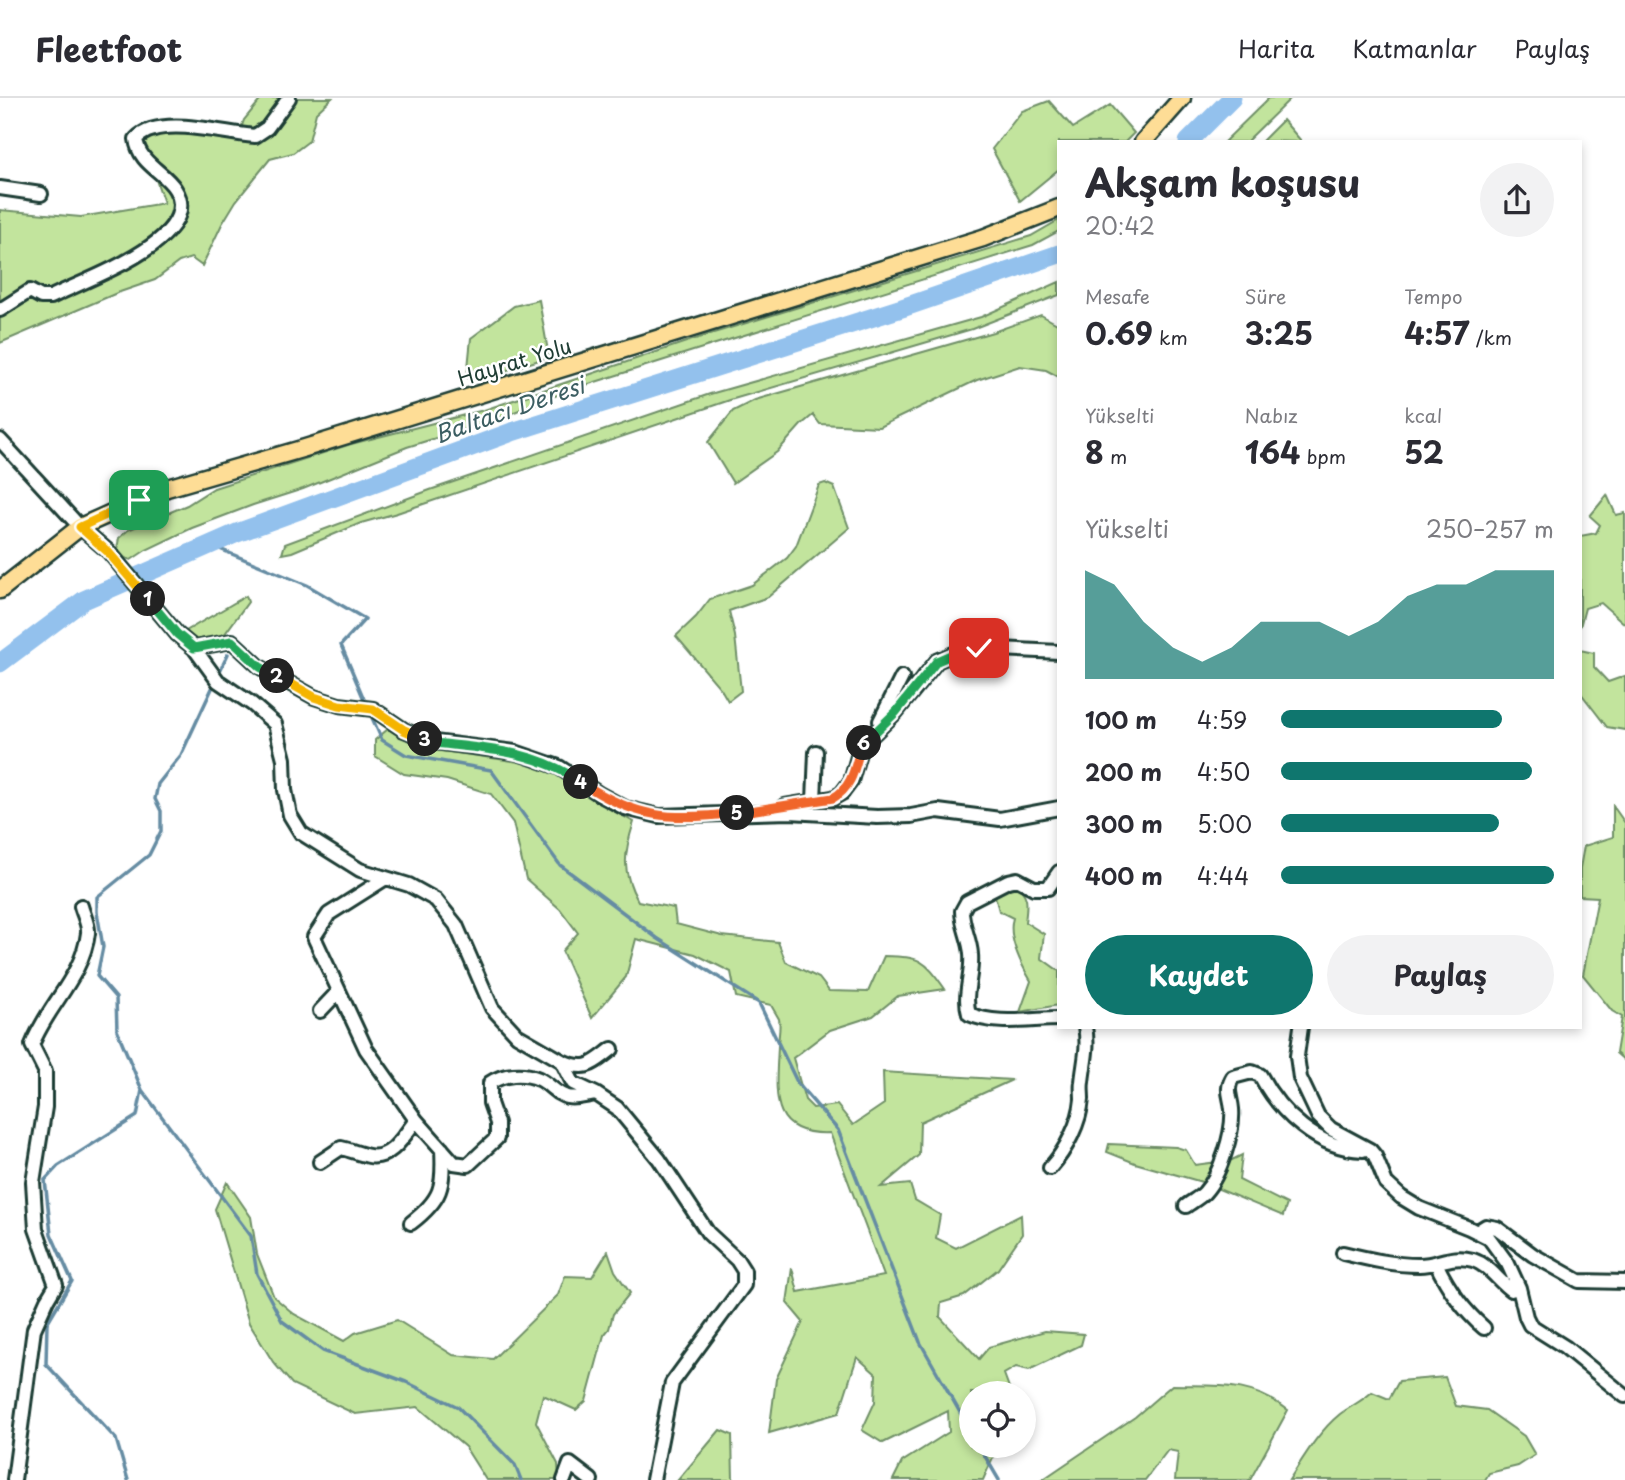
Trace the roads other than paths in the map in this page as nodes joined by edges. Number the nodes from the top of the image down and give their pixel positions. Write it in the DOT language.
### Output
graph roads {
  1 [pos="289,98"];
  2 [pos="1182,98"];
  3 [pos="1145,140"];
  4 [pos="0,188"];
  5 [pos="41,194"];
  6 [pos="1057,209"];
  7 [pos="0,310"];
  8 [pos="0,440"];
  9 [pos="80,527"];
  10 [pos="0,590"];
  11 [pos="194,648"];
  12 [pos="1057,652"];
  13 [pos="902,677"];
  14 [pos="876,731"];
  15 [pos="816,752"];
  16 [pos="814,801"];
  17 [pos="1057,808"];
  18 [pos="733,814"];
  19 [pos="386,878"];
  20 [pos="1053,892"];
  21 [pos="81,906"];
  22 [pos="338,992"];
  23 [pos="320,1011"];
  24 [pos="1057,1019"];
  25 [pos="1085,1029"];
  26 [pos="1301,1029"];
  27 [pos="612,1049"];
  28 [pos="562,1061"];
  29 [pos="596,1094"];
  30 [pos="416,1120"];
  31 [pos="442,1149"];
  32 [pos="1370,1150"];
  33 [pos="320,1162"];
  34 [pos="1050,1168"];
  35 [pos="1186,1206"];
  36 [pos="411,1223"];
  37 [pos="1478,1231"];
  38 [pos="1343,1253"];
  39 [pos="1436,1263"];
  40 [pos="1625,1282"];
  41 [pos="1520,1288"];
  42 [pos="1484,1328"];
  43 [pos="1624,1394"];
  44 [pos="14,1480"];
  45 [pos="564,1480"];
  46 [pos="591,1480"];
  47 [pos="653,1480"];
  1 -- 7 [label="street"];
  2 -- 3 [label="main road"];
  4 -- 5 [label="street"];
  6 -- 9 [label="main road, Hayrat Yolu"];
  8 -- 9 [label="street"];
  9 -- 10 [label="main road, Hayrat Yolu"];
  9 -- 11 [label="street"];
  11 -- 18 [label="street"];
  11 -- 19 [label="street"];
  12 -- 14 [label="street"];
  13 -- 14 [label="street"];
  14 -- 16 [label="street"];
  15 -- 16 [label="street"];
  16 -- 18 [label="street"];
  17 -- 18 [label="street"];
  19 -- 22 [label="street"];
  19 -- 28 [label="street"];
  20 -- 24 [label="street"];
  21 -- 44 [label="street"];
  22 -- 23 [label="street"];
  22 -- 30 [label="street"];
  25 -- 34 [label="street"];
  26 -- 32 [label="street"];
  27 -- 28 [label="street"];
  28 -- 29 [label="street"];
  29 -- 31 [label="street"];
  29 -- 47 [label="street"];
  30 -- 31 [label="street"];
  30 -- 33 [label="street"];
  31 -- 36 [label="street"];
  32 -- 35 [label="street"];
  32 -- 37 [label="street"];
  37 -- 40 [label="street"];
  37 -- 41 [label="street"];
  38 -- 39 [label="street"];
  39 -- 41 [label="street"];
  39 -- 42 [label="street"];
  41 -- 43 [label="street"];
  45 -- 46 [label="street"];
}
